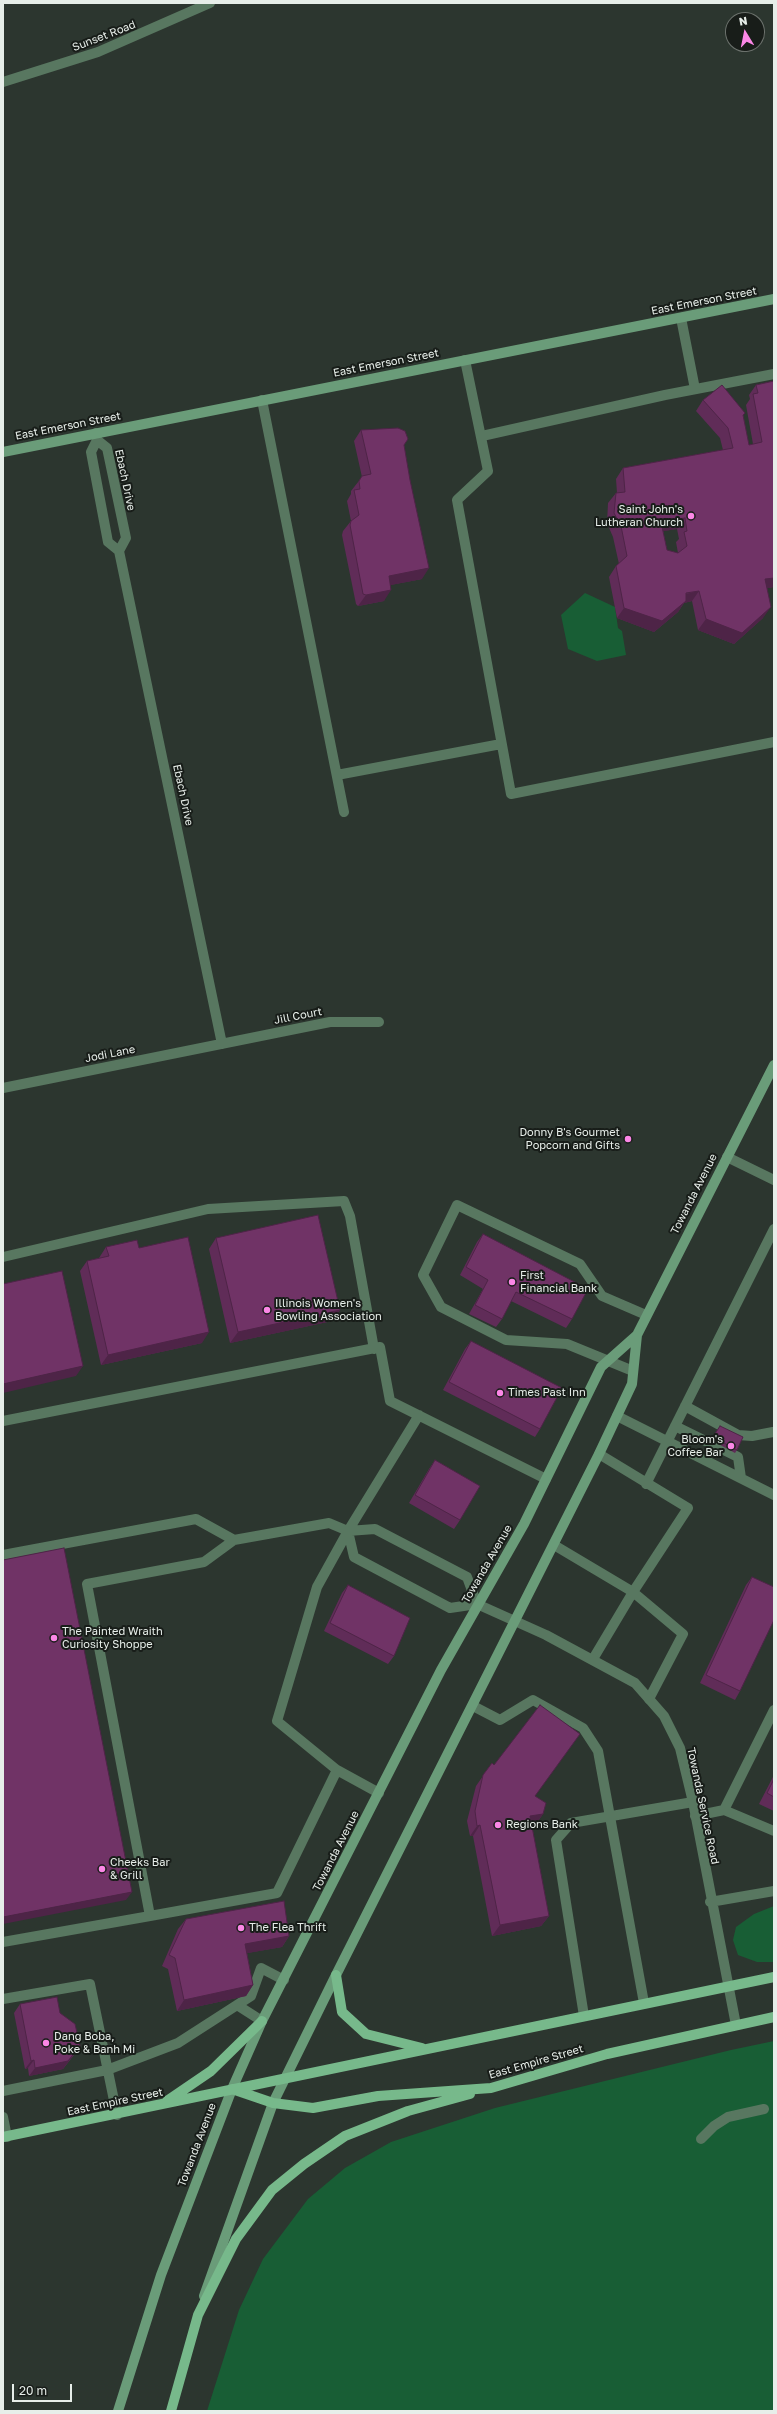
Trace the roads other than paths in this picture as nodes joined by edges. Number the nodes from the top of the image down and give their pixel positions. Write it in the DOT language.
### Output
graph roads {
  1 [pos="210,3"];
  2 [pos="3,82"];
  3 [pos="774,299"];
  4 [pos="681,318"];
  5 [pos="465,360"];
  6 [pos="774,374"];
  7 [pos="695,389"];
  8 [pos="262,400"];
  9 [pos="482,436"];
  10 [pos="96,437"];
  11 [pos="3,452"];
  12 [pos="119,551"];
  13 [pos="774,742"];
  14 [pos="501,744"];
  15 [pos="336,775"];
  16 [pos="344,812"];
  17 [pos="379,1022"];
  18 [pos="222,1044"];
  19 [pos="774,1065"];
  20 [pos="3,1088"];
  21 [pos="726,1157"];
  22 [pos="774,1180"];
  23 [pos="774,1229"];
  24 [pos="3,1257"];
  25 [pos="646,1315"];
  26 [pos="637,1335"];
  27 [pos="374,1349"];
  28 [pos="609,1360"];
  29 [pos="633,1371"];
  30 [pos="685,1406"];
  31 [pos="419,1415"];
  32 [pos="617,1416"];
  33 [pos="3,1421"];
  34 [pos="675,1426"];
  35 [pos="773,1432"];
  36 [pos="667,1442"];
  37 [pos="599,1454"];
  38 [pos="741,1478"];
  39 [pos="546,1479"];
  40 [pos="646,1484"];
  41 [pos="774,1495"];
  42 [pos="348,1531"];
  43 [pos="234,1540"];
  44 [pos="554,1545"];
  45 [pos="3,1555"];
  46 [pos="633,1592"];
  47 [pos="477,1604"];
  48 [pos="514,1621"];
  49 [pos="593,1659"];
  50 [pos="649,1699"];
  51 [pos="472,1706"];
  52 [pos="774,1710"];
  53 [pos="337,1770"];
  54 [pos="379,1793"];
  55 [pos="693,1802"];
  56 [pos="724,1810"];
  57 [pos="695,1816"];
  58 [pos="610,1817"];
  59 [pos="774,1831"];
  60 [pos="774,1891"];
  61 [pos="710,1902"];
  62 [pos="150,1916"];
  63 [pos="3,1942"];
  64 [pos="336,1974"];
  65 [pos="774,1977"];
  66 [pos="284,1980"];
  67 [pos="727,1986"];
  68 [pos="3,1999"];
  69 [pos="644,2003"];
  70 [pos="237,2005"];
  71 [pos="584,2016"];
  72 [pos="774,2017"];
  73 [pos="262,2021"];
  74 [pos="736,2025"];
  75 [pos="426,2049"];
  76 [pos="107,2070"];
  77 [pos="286,2078"];
  78 [pos="491,2088"];
  79 [pos="232,2090"];
  80 [pos="3,2091"];
  81 [pos="273,2103"];
  82 [pos="162,2104"];
  83 [pos="764,2109"];
  84 [pos="117,2114"];
  85 [pos="3,2117"];
  86 [pos="5,2137"];
  87 [pos="701,2138"];
  88 [pos="198,2315"];
  89 [pos="118,2411"];
  90 [pos="171,2411"];
  1 -- 2 [label="street, Sunset Road"];
  3 -- 4 [label="main road, East Emerson Street"];
  4 -- 5 [label="main road, East Emerson Street"];
  4 -- 7 [label="street"];
  5 -- 8 [label="main road, East Emerson Street"];
  5 -- 9 [label="street"];
  6 -- 7 [label="street"];
  7 -- 9 [label="street"];
  8 -- 10 [label="main road, East Emerson Street"];
  8 -- 15 [label="street"];
  9 -- 14 [label="street"];
  10 -- 11 [label="main road, East Emerson Street"];
  10 -- 12 [label="street, Ebach Drive"];
  10 -- 12 [label="street, Ebach Drive"];
  12 -- 18 [label="street, Ebach Drive"];
  13 -- 14 [label="street"];
  14 -- 15 [label="street"];
  15 -- 16 [label="street"];
  17 -- 18 [label="street, Jill Court"];
  18 -- 20 [label="street, Jodi Lane"];
  19 -- 21 [label="main road, Towanda Avenue"];
  21 -- 22 [label="street"];
  21 -- 25 [label="main road, Towanda Avenue"];
  23 -- 30 [label="street"];
  24 -- 27 [label="street"];
  25 -- 26 [label="main road, Towanda Avenue"];
  25 -- 28 [label="street"];
  26 -- 28 [label="main road, Towanda Avenue"];
  26 -- 29 [label="main road, Towanda Avenue"];
  27 -- 31 [label="street"];
  27 -- 33 [label="street"];
  28 -- 29 [label="street"];
  28 -- 39 [label="main road, Towanda Avenue"];
  29 -- 32 [label="main road, Towanda Avenue"];
  30 -- 34 [label="street"];
  30 -- 35 [label="street"];
  31 -- 39 [label="street"];
  31 -- 42 [label="street"];
  32 -- 36 [label="street"];
  32 -- 37 [label="main road, Towanda Avenue"];
  34 -- 36 [label="street"];
  34 -- 38 [label="street"];
  36 -- 38 [label="street"];
  36 -- 40 [label="street"];
  37 -- 40 [label="street"];
  37 -- 44 [label="main road, Towanda Avenue"];
  38 -- 41 [label="street"];
  39 -- 47 [label="main road, Towanda Avenue"];
  40 -- 46 [label="street"];
  42 -- 43 [label="street"];
  42 -- 47 [label="street"];
  42 -- 47 [label="street"];
  42 -- 53 [label="street"];
  43 -- 45 [label="street"];
  43 -- 62 [label="street"];
  44 -- 46 [label="street"];
  44 -- 48 [label="main road, Towanda Avenue"];
  46 -- 49 [label="street"];
  46 -- 50 [label="street"];
  47 -- 48 [label="street, Towanda Service Road"];
  47 -- 54 [label="main road, Towanda Avenue"];
  48 -- 49 [label="street, Towanda Service Road"];
  48 -- 51 [label="main road, Towanda Avenue"];
  49 -- 50 [label="street, Towanda Service Road"];
  50 -- 55 [label="street, Towanda Service Road"];
  51 -- 58 [label="street"];
  51 -- 64 [label="main road, Towanda Avenue"];
  52 -- 56 [label="street"];
  53 -- 54 [label="street"];
  53 -- 62 [label="street"];
  54 -- 66 [label="main road, Towanda Avenue"];
  55 -- 57 [label="street, Towanda Service Road"];
  55 -- 58 [label="street"];
  56 -- 57 [label="street"];
  56 -- 59 [label="street"];
  57 -- 61 [label="street, Towanda Service Road"];
  58 -- 69 [label="street"];
  58 -- 71 [label="street"];
  60 -- 61 [label="street"];
  61 -- 67 [label="street, Towanda Service Road"];
  62 -- 63 [label="street"];
  64 -- 75 [label="main road"];
  64 -- 77 [label="main road, Towanda Avenue"];
  65 -- 67 [label="main road, East Empire Street"];
  66 -- 70 [label="street"];
  66 -- 73 [label="main road, Towanda Avenue"];
  67 -- 69 [label="main road, East Empire Street"];
  67 -- 74 [label="street, Towanda Service Road"];
  68 -- 76 [label="street"];
  69 -- 71 [label="main road, East Empire Street"];
  70 -- 73 [label="street"];
  70 -- 76 [label="street"];
  71 -- 75 [label="main road, East Empire Street"];
  72 -- 74 [label="main road, East Empire Street"];
  73 -- 79 [label="main road, Towanda Avenue"];
  73 -- 82 [label="main road"];
  74 -- 78 [label="main road, East Empire Street"];
  75 -- 77 [label="main road, East Empire Street"];
  76 -- 80 [label="street"];
  76 -- 84 [label="street"];
  77 -- 79 [label="main road, East Empire Street"];
  77 -- 81 [label="main road, Towanda Avenue"];
  78 -- 81 [label="main road, East Empire Street"];
  78 -- 88 [label="main road"];
  79 -- 81 [label="main road, East Empire Street"];
  79 -- 82 [label="main road, East Empire Street"];
  79 -- 89 [label="main road, Towanda Avenue"];
  81 -- 88 [label="main road, Towanda Avenue"];
  82 -- 84 [label="main road, East Empire Street"];
  83 -- 87 [label="street"];
  84 -- 86 [label="main road, East Empire Street"];
  85 -- 86 [label="street"];
  88 -- 90 [label="main road, Towanda Avenue"];
}
